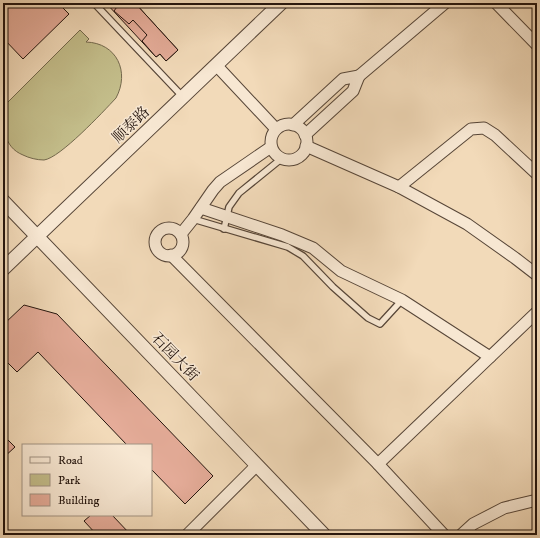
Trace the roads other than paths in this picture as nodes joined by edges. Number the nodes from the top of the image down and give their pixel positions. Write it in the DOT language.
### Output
graph roads {
  1 [pos="94,3"];
  2 [pos="445,3"];
  3 [pos="496,3"];
  4 [pos="276,5"];
  5 [pos="537,45"];
  6 [pos="216,65"];
  7 [pos="359,76"];
  8 [pos="183,97"];
  9 [pos="293,125"];
  10 [pos="276,129"];
  11 [pos="306,141"];
  12 [pos="271,147"];
  13 [pos="281,159"];
  14 [pos="537,174"];
  15 [pos="399,187"];
  16 [pos="3,201"];
  17 [pos="201,208"];
  18 [pos="227,216"];
  19 [pos="193,219"];
  20 [pos="224,228"];
  21 [pos="180,234"];
  22 [pos="37,236"];
  23 [pos="171,255"];
  24 [pos="3,270"];
  25 [pos="537,275"];
  26 [pos="402,300"];
  27 [pos="537,312"];
  28 [pos="490,357"];
  29 [pos="378,464"];
  30 [pos="257,465"];
  31 [pos="537,500"];
  32 [pos="187,535"];
  33 [pos="324,535"];
  34 [pos="444,535"];
  35 [pos="461,535"];
  1 -- 8 [label="lane"];
  2 -- 7 [label="street"];
  3 -- 5 [label="street"];
  4 -- 6 [label="street, 顺泰路"];
  6 -- 8 [label="street, 顺泰路"];
  6 -- 10 [label="street"];
  7 -- 9 [label="street"];
  7 -- 11 [label="street"];
  8 -- 22 [label="street, 顺泰路"];
  9 -- 10 [label="street"];
  9 -- 11 [label="street"];
  10 -- 12 [label="street"];
  11 -- 13 [label="street"];
  11 -- 15 [label="street"];
  12 -- 13 [label="street"];
  12 -- 17 [label="street"];
  13 -- 18 [label="lane"];
  14 -- 15 [label="street"];
  15 -- 25 [label="street"];
  16 -- 22 [label="street, 石园大街"];
  17 -- 18 [label="street"];
  17 -- 19 [label="street"];
  18 -- 20 [label="lane"];
  18 -- 26 [label="street"];
  19 -- 20 [label="lane"];
  19 -- 21 [label="street"];
  20 -- 26 [label="lane"];
  21 -- 23 [label="street"];
  21 -- 23 [label="street"];
  22 -- 24 [label="street, 顺泰路"];
  22 -- 30 [label="street, 石园大街"];
  23 -- 29 [label="street"];
  26 -- 28 [label="street"];
  27 -- 28 [label="street"];
  28 -- 29 [label="street"];
  29 -- 34 [label="street"];
  30 -- 32 [label="street"];
  30 -- 33 [label="street, 石园大街"];
  31 -- 35 [label="street"];
}
